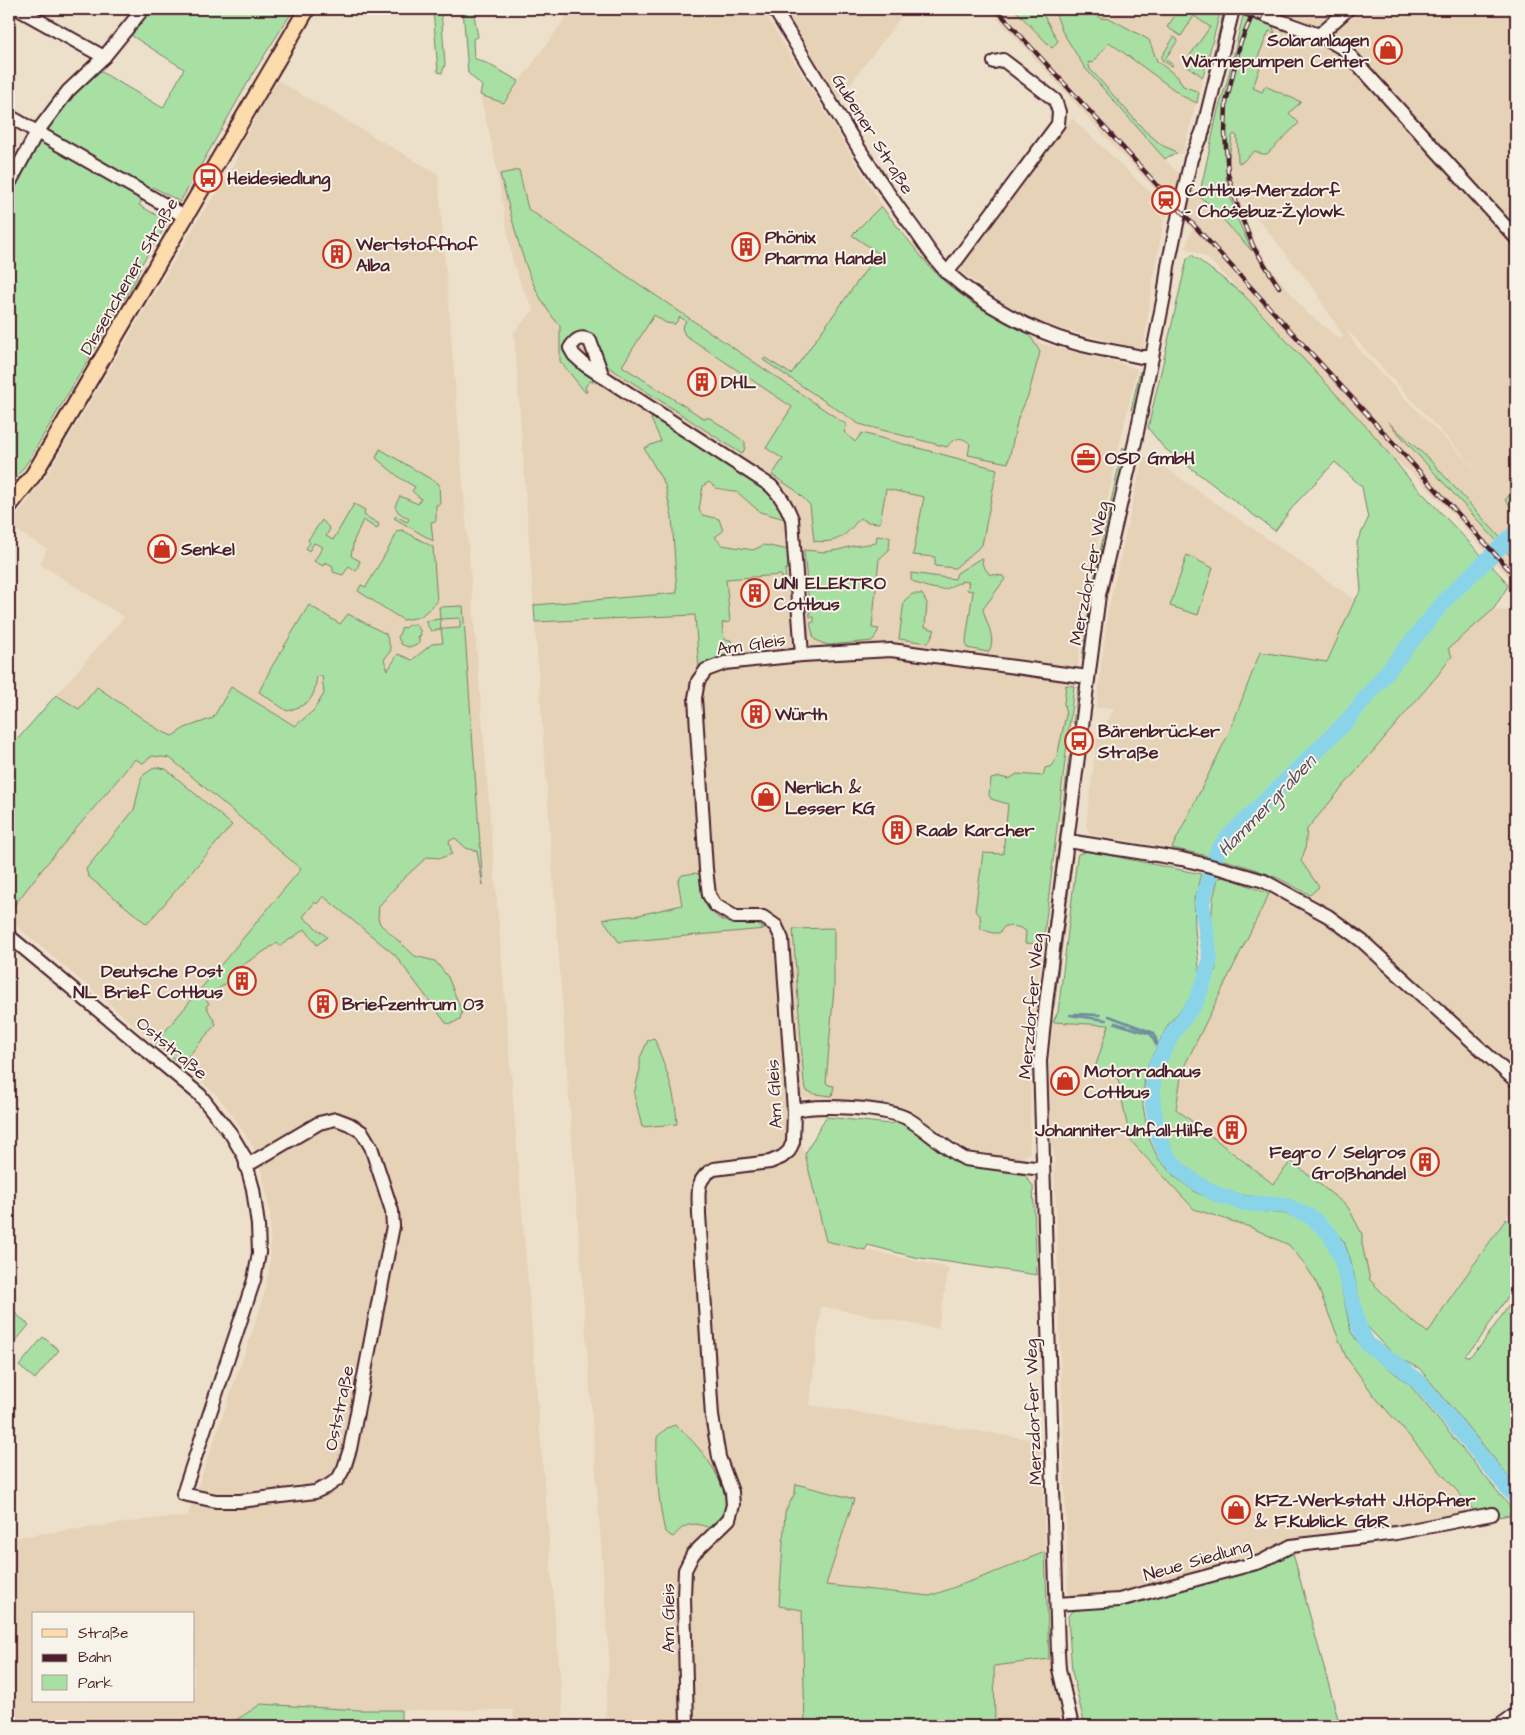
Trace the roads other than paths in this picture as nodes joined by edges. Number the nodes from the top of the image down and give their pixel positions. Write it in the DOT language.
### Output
graph roads {
  1 [pos="18,9"];
  2 [pos="143,9"];
  3 [pos="307,9"];
  4 [pos="774,9"];
  5 [pos="1233,9"];
  6 [pos="1246,9"];
  7 [pos="1348,9"];
  8 [pos="1319,36"];
  9 [pos="104,57"];
  10 [pos="994,62"];
  11 [pos="9,116"];
  12 [pos="37,132"];
  13 [pos="9,184"];
  14 [pos="186,217"];
  15 [pos="1516,238"];
  16 [pos="947,273"];
  17 [pos="1152,357"];
  18 [pos="603,377"];
  19 [pos="9,506"];
  20 [pos="802,655"];
  21 [pos="1088,676"];
  22 [pos="1068,841"];
  23 [pos="9,936"];
  24 [pos="1516,1081"];
  25 [pos="794,1111"];
  26 [pos="246,1166"];
  27 [pos="1043,1167"];
  28 [pos="1492,1514"];
  29 [pos="1057,1604"];
  30 [pos="1516,1714"];
  31 [pos="687,1726"];
  32 [pos="1072,1726"];
  33 [pos="1499,1726"];
  1 -- 9 [label="street"];
  2 -- 9 [label="street"];
  3 -- 14 [label="main road, Dissenchener Straße"];
  4 -- 16 [label="street, Gubener Straße"];
  5 -- 17 [label="street, Merzdorfer Weg"];
  6 -- 8 [label="street"];
  7 -- 8 [label="street"];
  8 -- 15 [label="street"];
  9 -- 12 [label="street"];
  10 -- 16 [label="street"];
  11 -- 12 [label="street"];
  12 -- 13 [label="street"];
  12 -- 14 [label="street"];
  14 -- 19 [label="main road, Dissenchener Straße"];
  16 -- 17 [label="street, Gubener Straße"];
  17 -- 21 [label="street, Merzdorfer Weg"];
  18 -- 20 [label="street, Am Gleis"];
  20 -- 21 [label="street, Am Gleis"];
  20 -- 25 [label="street, Am Gleis"];
  21 -- 22 [label="street, Merzdorfer Weg"];
  22 -- 24 [label="street"];
  22 -- 27 [label="street, Merzdorfer Weg"];
  23 -- 26 [label="street, Oststraße"];
  25 -- 27 [label="street"];
  25 -- 31 [label="street, Am Gleis"];
  26 -- 26 [label="street, Oststraße"];
  27 -- 29 [label="street, Merzdorfer Weg"];
  28 -- 29 [label="street, Neue Siedlung"];
  29 -- 32 [label="street, Merzdorfer Weg"];
  30 -- 33 [label="street"];
}
